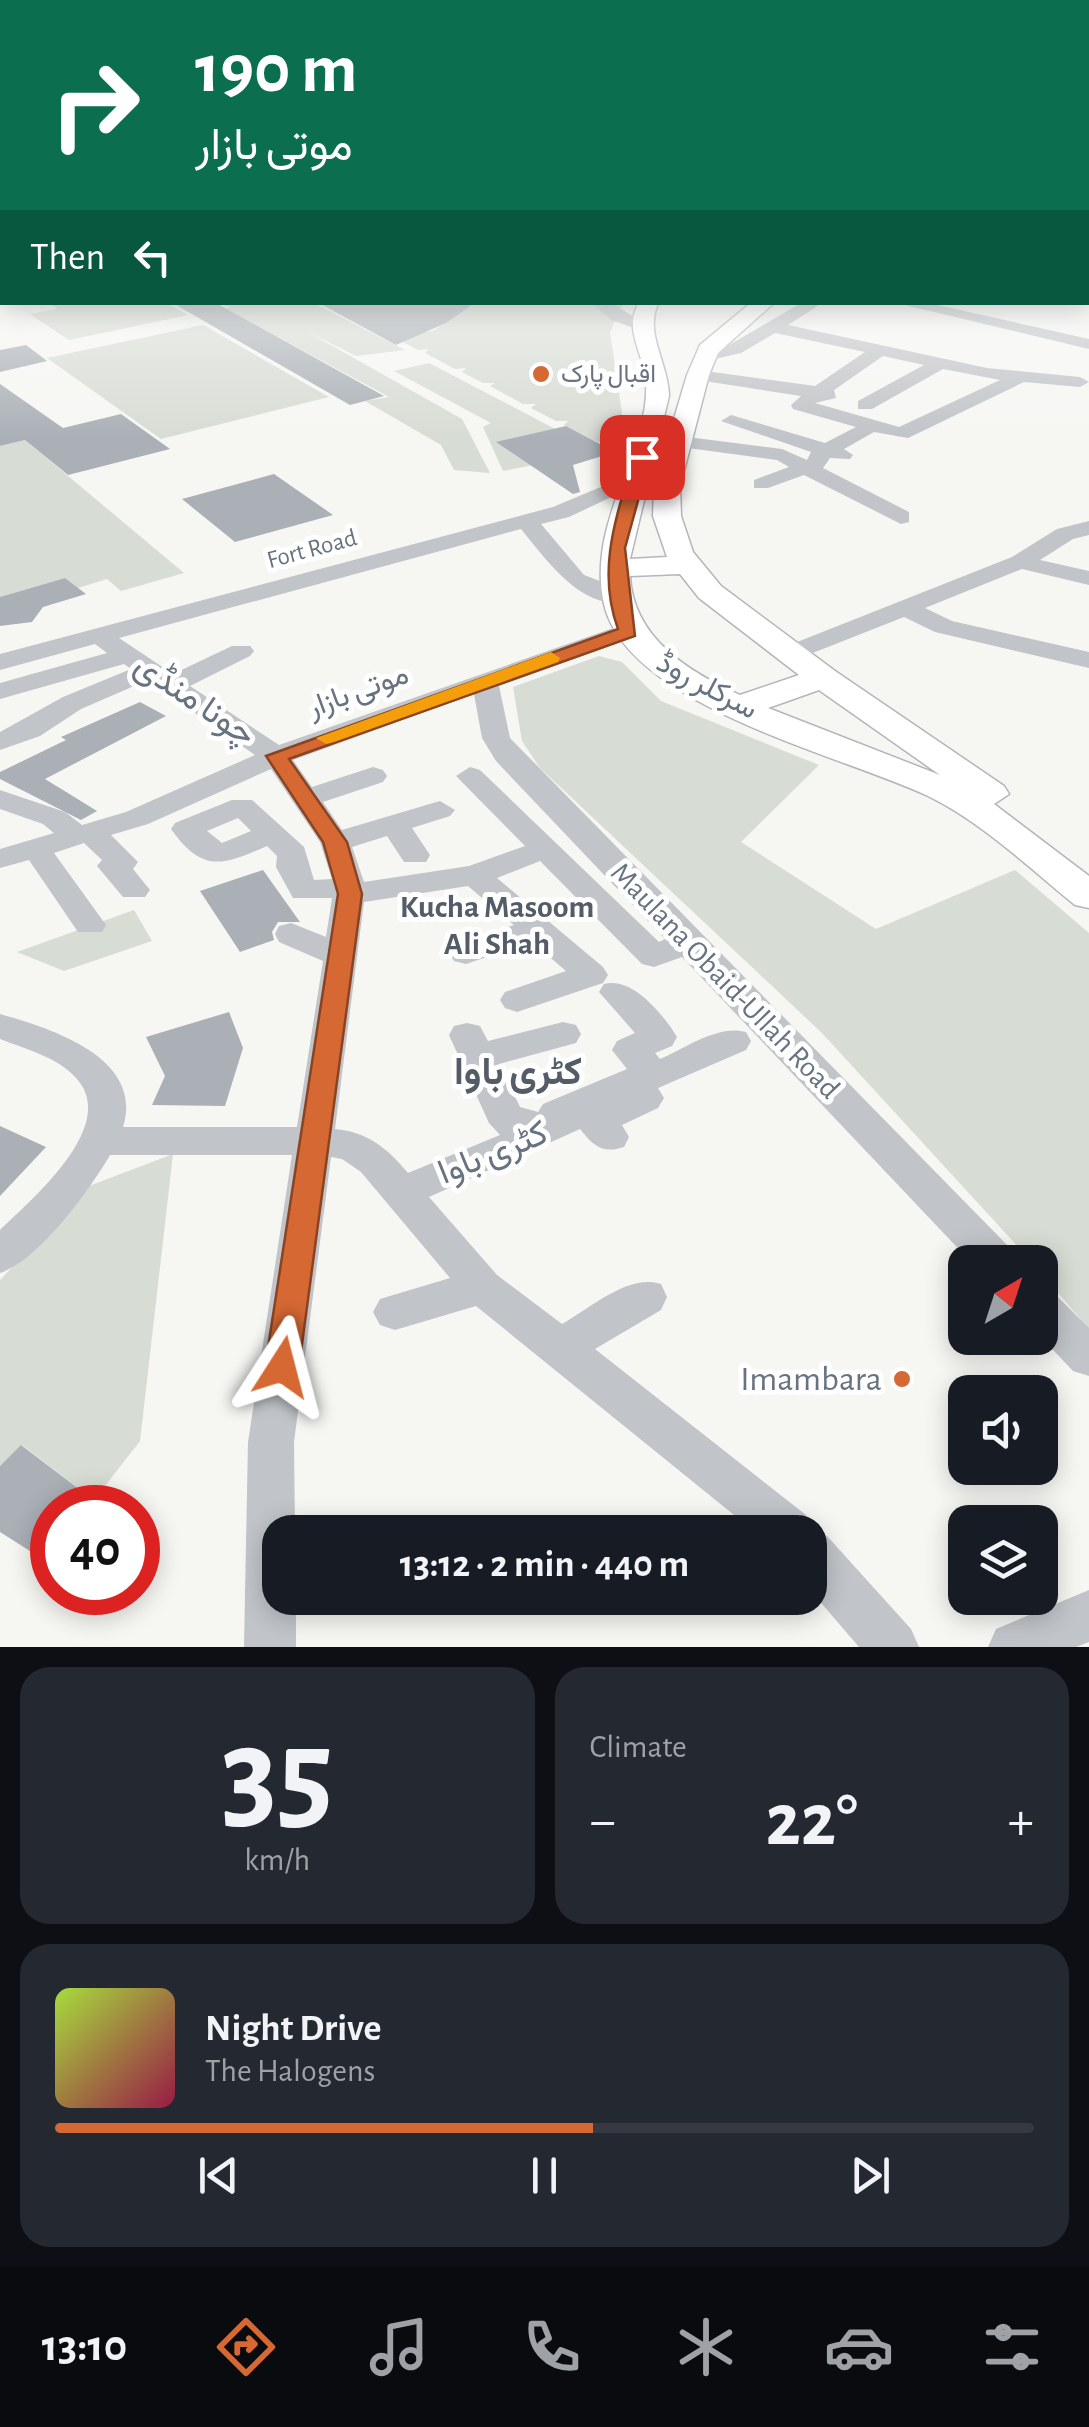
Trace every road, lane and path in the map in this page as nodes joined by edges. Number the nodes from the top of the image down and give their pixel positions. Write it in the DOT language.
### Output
graph roads {
  1 [pos="603,305"];
  2 [pos="762,305"];
  3 [pos="811,305"];
  4 [pos="914,305"];
  5 [pos="726,306"];
  6 [pos="654,311"];
  7 [pos="772,327"];
  8 [pos="1089,344"];
  9 [pos="881,349"];
  10 [pos="704,360"];
  11 [pos="941,363"];
  12 [pos="656,373"];
  13 [pos="1020,377"];
  14 [pos="1085,383"];
  15 [pos="784,388"];
  16 [pos="820,392"];
  17 [pos="869,416"];
  18 [pos="703,430"];
  19 [pos="760,441"];
  20 [pos="825,458"];
  21 [pos="634,479"];
  22 [pos="760,484"];
  23 [pos="901,517"];
  24 [pos="526,522"];
  25 [pos="1083,532"];
  26 [pos="1020,562"];
  27 [pos="685,565"];
  28 [pos="1089,578"];
  29 [pos="617,582"];
  30 [pos="906,608"];
  31 [pos="628,632"];
  32 [pos="240,651"];
  33 [pos="791,654"];
  34 [pos="1089,660"];
  35 [pos="137,661"];
  36 [pos="0,662"];
  37 [pos="823,678"];
  38 [pos="484,681"];
  39 [pos="0,691"];
  40 [pos="739,707"];
  41 [pos="0,742"];
  42 [pos="276,756"];
  43 [pos="373,776"];
  44 [pos="470,776"];
  45 [pos="0,799"];
  46 [pos="304,799"];
  47 [pos="440,810"];
  48 [pos="394,823"];
  49 [pos="272,834"];
  50 [pos="84,835"];
  51 [pos="335,842"];
  52 [pos="34,846"];
  53 [pos="545,849"];
  54 [pos="415,855"];
  55 [pos="0,859"];
  56 [pos="1089,866"];
  57 [pos="475,875"];
  58 [pos="134,890"];
  59 [pos="350,890"];
  60 [pos="1089,896"];
  61 [pos="90,925"];
  62 [pos="537,929"];
  63 [pos="290,934"];
  64 [pos="682,945"];
  65 [pos="466,954"];
  66 [pos="341,956"];
  67 [pos="616,992"];
  68 [pos="517,1000"];
  69 [pos="0,1026"];
  70 [pos="563,1034"];
  71 [pos="733,1041"];
  72 [pos="669,1076"];
  73 [pos="610,1137"];
  74 [pos="528,1139"];
  75 [pos="316,1140"];
  76 [pos="102,1141"];
  77 [pos="398,1192"];
  78 [pos="981,1245"];
  79 [pos="0,1256"];
  80 [pos="482,1287"];
  81 [pos="646,1297"];
  82 [pos="395,1312"];
  83 [pos="1058,1325"];
  84 [pos="557,1349"];
  85 [pos="1089,1357"];
  86 [pos="770,1515"];
  87 [pos="827,1571"];
  88 [pos="1089,1616"];
  89 [pos="270,1647"];
  90 [pos="893,1647"];
  91 [pos="1014,1647"];
  1 -- 6 [label="street"];
  2 -- 10 [label="main road"];
  3 -- 7 [label="street"];
  4 -- 8 [label="street"];
  5 -- 10 [label="main road"];
  6 -- 12 [label="main road, سرکلر روڈ"];
  6 -- 12 [label="main road"];
  7 -- 9 [label="street"];
  7 -- 10 [label="street"];
  8 -- 14 [label="street"];
  9 -- 11 [label="street"];
  9 -- 16 [label="street"];
  10 -- 15 [label="street"];
  10 -- 18 [label="main road"];
  11 -- 13 [label="street"];
  11 -- 17 [label="street"];
  12 -- 21 [label="main road, سرکلر روڈ"];
  13 -- 14 [label="street"];
  13 -- 17 [label="street"];
  15 -- 16 [label="street"];
  15 -- 18 [label="street"];
  16 -- 17 [label="street"];
  17 -- 20 [label="street"];
  18 -- 19 [label="street"];
  18 -- 19 [label="street"];
  18 -- 27 [label="main road"];
  19 -- 20 [label="street"];
  19 -- 20 [label="street"];
  20 -- 22 [label="street"];
  20 -- 23 [label="street"];
  21 -- 24 [label="street, Fort Road"];
  21 -- 29 [label="main road, سرکلر روڈ"];
  24 -- 29 [label="street"];
  24 -- 35 [label="street, Fort Road"];
  25 -- 26 [label="street"];
  26 -- 28 [label="street"];
  26 -- 30 [label="street"];
  27 -- 29 [label="main road"];
  27 -- 33 [label="main road"];
  29 -- 31 [label="main road, سرکلر روڈ"];
  30 -- 33 [label="street"];
  30 -- 34 [label="street"];
  31 -- 38 [label="street, موتی بازار"];
  31 -- 40 [label="main road, سرکلر روڈ"];
  32 -- 35 [label="street"];
  33 -- 37 [label="main road"];
  35 -- 36 [label="street, Fort Road"];
  35 -- 39 [label="street"];
  35 -- 41 [label="street"];
  35 -- 42 [label="street, چونا منڈی"];
  37 -- 40 [label="main road"];
  37 -- 56 [label="main road"];
  38 -- 42 [label="street, موتی بازار"];
  38 -- 78 [label="street, Maulana Obaid-Ullah Road"];
  40 -- 60 [label="main road, سرکلر روڈ"];
  42 -- 46 [label="street, چونا منڈی"];
  42 -- 50 [label="street, موتی بازار"];
  43 -- 46 [label="street"];
  44 -- 53 [label="street"];
  45 -- 50 [label="street"];
  46 -- 51 [label="street, چونا منڈی"];
  47 -- 48 [label="street"];
  48 -- 51 [label="street"];
  48 -- 54 [label="street"];
  49 -- 59 [label="street"];
  50 -- 52 [label="street, موتی بازار"];
  50 -- 58 [label="street"];
  51 -- 59 [label="street, چونا منڈی"];
  52 -- 55 [label="street, موتی بازار"];
  52 -- 61 [label="street"];
  53 -- 57 [label="street"];
  53 -- 64 [label="street"];
  57 -- 59 [label="street"];
  57 -- 62 [label="street"];
  59 -- 66 [label="street, چونا منڈی"];
  62 -- 65 [label="street"];
  62 -- 68 [label="street"];
  63 -- 66 [label="street"];
  66 -- 75 [label="street, چونا منڈی"];
  67 -- 72 [label="street"];
  69 -- 76 [label="street"];
  70 -- 74 [label="street"];
  71 -- 72 [label="street, کٹری باوا"];
  72 -- 73 [label="street"];
  72 -- 74 [label="street, کٹری باوا"];
  74 -- 77 [label="street, کٹری باوا"];
  75 -- 76 [label="street"];
  75 -- 77 [label="street"];
  75 -- 89 [label="street, چونا منڈی"];
  76 -- 79 [label="street"];
  77 -- 80 [label="street"];
  80 -- 82 [label="street"];
  80 -- 84 [label="street"];
  81 -- 84 [label="street"];
  83 -- 85 [label="street"];
  84 -- 86 [label="street"];
  87 -- 90 [label="street"];
  88 -- 91 [label="street"];
}
